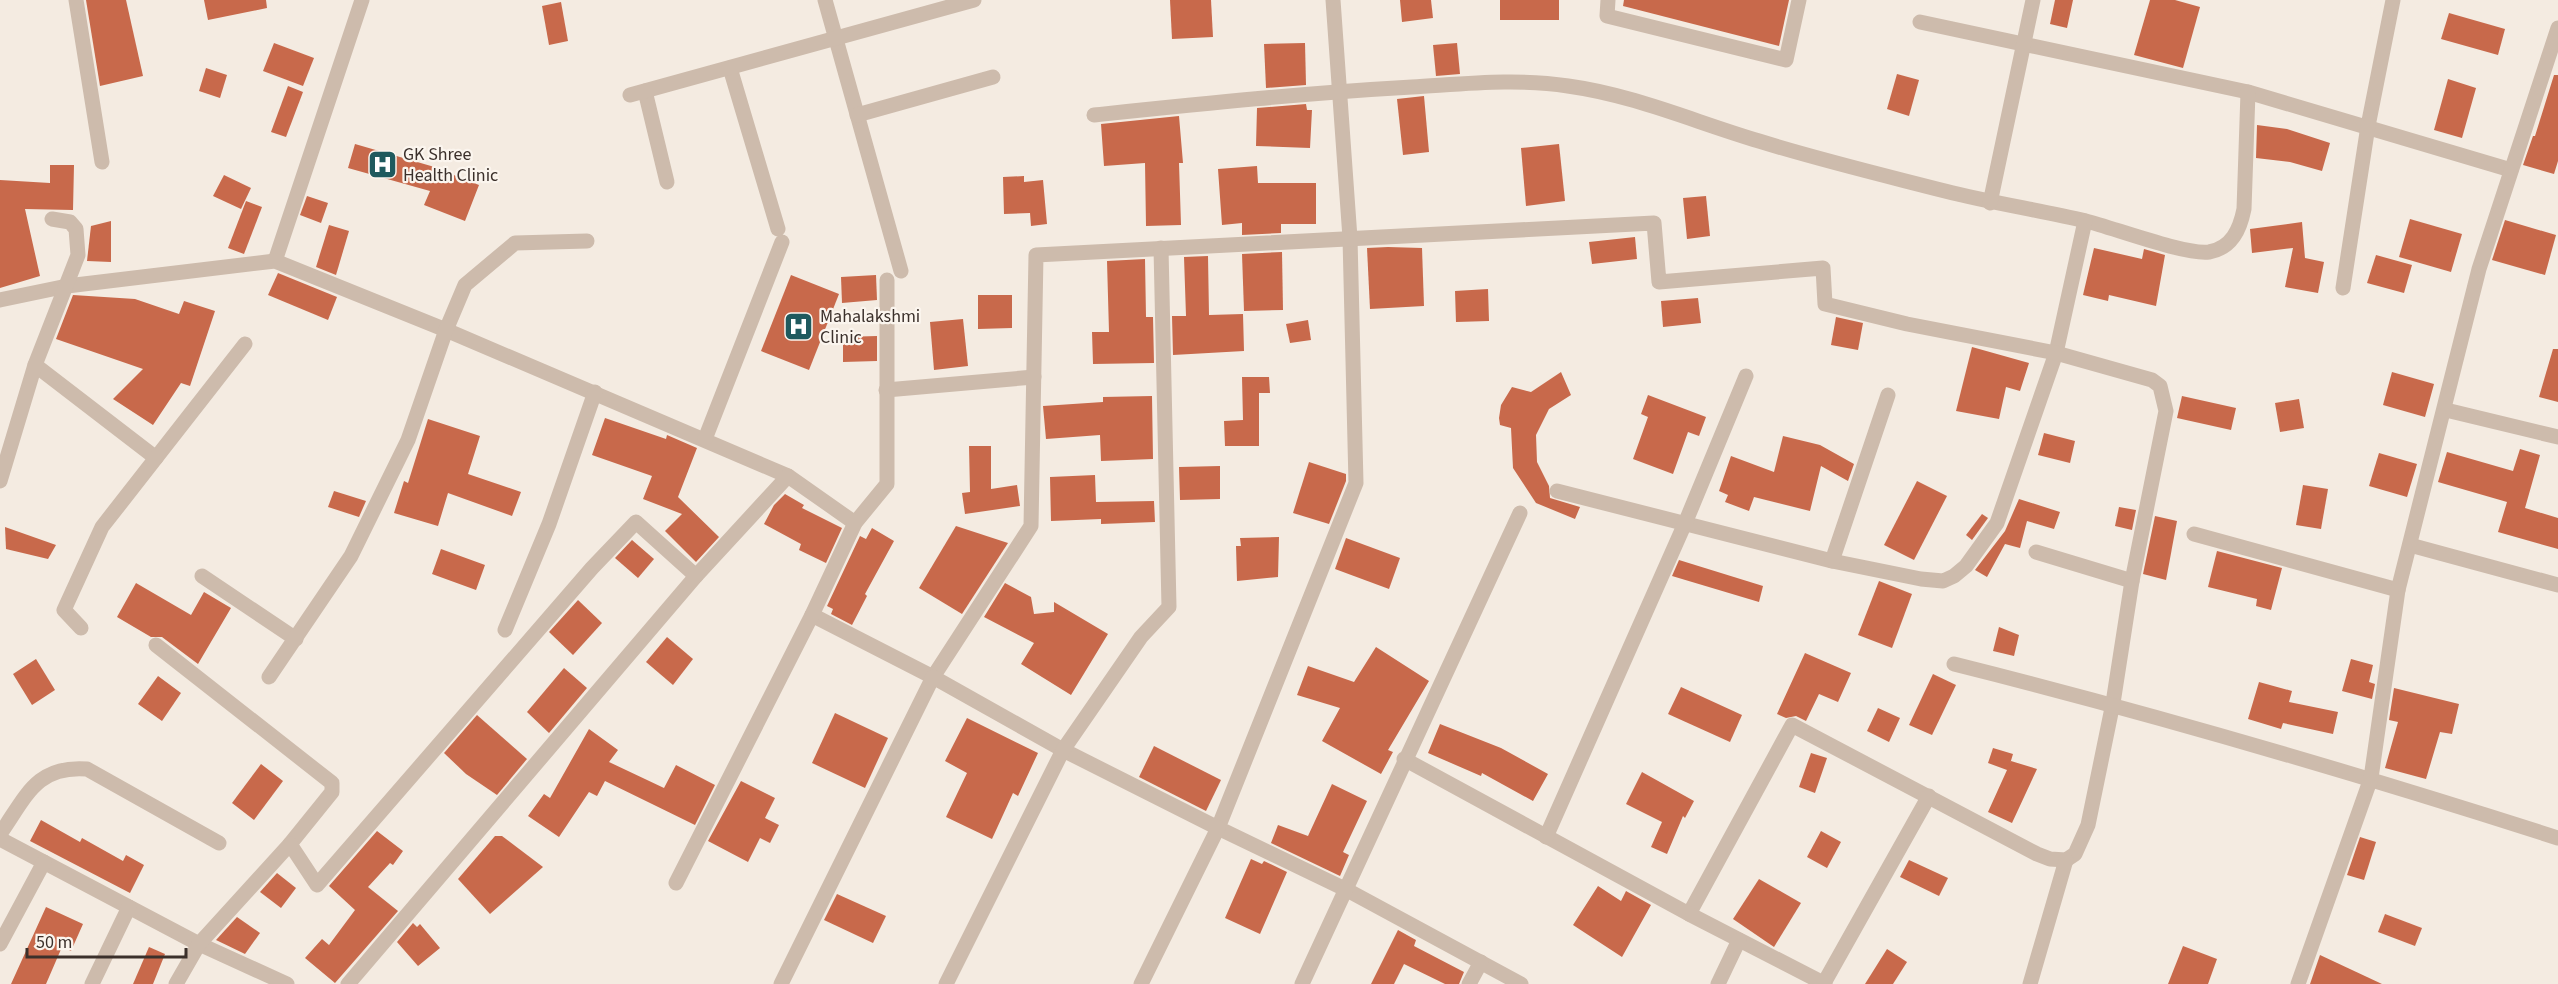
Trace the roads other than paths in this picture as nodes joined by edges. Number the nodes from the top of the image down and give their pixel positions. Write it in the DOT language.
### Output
graph roads {
  1 [pos="76,0"];
  2 [pos="362,0"];
  3 [pos="825,0"];
  4 [pos="974,0"];
  5 [pos="1333,0"];
  6 [pos="1608,0"];
  7 [pos="1799,0"];
  8 [pos="2033,0"];
  9 [pos="2394,0"];
  10 [pos="1920,22"];
  11 [pos="2558,28"];
  12 [pos="836,39"];
  13 [pos="2025,44"];
  14 [pos="730,68"];
  15 [pos="993,77"];
  16 [pos="1339,91"];
  17 [pos="2248,92"];
  18 [pos="857,115"];
  19 [pos="1094,115"];
  20 [pos="2368,126"];
  21 [pos="102,162"];
  22 [pos="2511,170"];
  23 [pos="668,182"];
  24 [pos="1990,203"];
  25 [pos="52,219"];
  26 [pos="2085,221"];
  27 [pos="1350,238"];
  28 [pos="587,241"];
  29 [pos="1161,248"];
  30 [pos="275,261"];
  31 [pos="901,271"];
  32 [pos="887,280"];
  33 [pos="67,286"];
  34 [pos="2343,288"];
  35 [pos="0,300"];
  36 [pos="446,330"];
  37 [pos="245,344"];
  38 [pos="2056,353"];
  39 [pos="35,365"];
  40 [pos="1746,376"];
  41 [pos="1034,377"];
  42 [pos="886,390"];
  43 [pos="595,392"];
  44 [pos="1888,395"];
  45 [pos="2446,410"];
  46 [pos="2558,437"];
  47 [pos="705,439"];
  48 [pos="156,458"];
  49 [pos="788,476"];
  50 [pos="0,481"];
  51 [pos="1557,491"];
  52 [pos="1520,513"];
  53 [pos="1686,521"];
  54 [pos="855,523"];
  55 [pos="2194,534"];
  56 [pos="2410,545"];
  57 [pos="2036,552"];
  58 [pos="1832,561"];
  59 [pos="202,576"];
  60 [pos="696,576"];
  61 [pos="2132,581"];
  62 [pos="2558,585"];
  63 [pos="2398,590"];
  64 [pos="812,615"];
  65 [pos="81,628"];
  66 [pos="505,630"];
  67 [pos="296,639"];
  68 [pos="156,645"];
  69 [pos="1954,664"];
  70 [pos="269,677"];
  71 [pos="933,677"];
  72 [pos="2113,704"];
  73 [pos="1063,750"];
  74 [pos="1404,759"];
  75 [pos="2371,778"];
  76 [pos="1929,796"];
  77 [pos="1218,828"];
  78 [pos="0,834"];
  79 [pos="1546,837"];
  80 [pos="2558,838"];
  81 [pos="0,839"];
  82 [pos="219,843"];
  83 [pos="290,844"];
  84 [pos="2066,860"];
  85 [pos="44,862"];
  86 [pos="676,883"];
  87 [pos="1347,890"];
  88 [pos="129,908"];
  89 [pos="1689,914"];
  90 [pos="1739,940"];
  91 [pos="0,944"];
  92 [pos="199,944"];
  93 [pos="1481,962"];
  94 [pos="92,984"];
  95 [pos="176,984"];
  96 [pos="285,984"];
  97 [pos="348,984"];
  98 [pos="781,984"];
  99 [pos="946,984"];
  100 [pos="1141,984"];
  101 [pos="1302,984"];
  102 [pos="1469,984"];
  103 [pos="1521,984"];
  104 [pos="1718,984"];
  105 [pos="1824,984"];
  106 [pos="2030,984"];
  107 [pos="2298,984"];
  1 -- 21 [label="street"];
  2 -- 30 [label="street"];
  3 -- 12 [label="street"];
  4 -- 12 [label="street"];
  5 -- 16 [label="street"];
  6 -- 7 [label="street"];
  8 -- 13 [label="street"];
  9 -- 20 [label="street"];
  10 -- 13 [label="street"];
  11 -- 22 [label="street"];
  12 -- 14 [label="street"];
  12 -- 18 [label="street"];
  13 -- 17 [label="street"];
  13 -- 24 [label="street"];
  14 -- 23 [label="street"];
  14 -- 47 [label="street"];
  15 -- 18 [label="street"];
  16 -- 19 [label="street"];
  16 -- 24 [label="street"];
  16 -- 27 [label="street"];
  17 -- 20 [label="street"];
  17 -- 26 [label="street"];
  18 -- 31 [label="street"];
  20 -- 22 [label="street"];
  20 -- 34 [label="street"];
  22 -- 45 [label="street"];
  24 -- 26 [label="street"];
  25 -- 33 [label="street"];
  26 -- 38 [label="street"];
  27 -- 29 [label="street"];
  27 -- 38 [label="street"];
  27 -- 77 [label="street"];
  28 -- 36 [label="street"];
  29 -- 41 [label="street"];
  29 -- 73 [label="street"];
  30 -- 33 [label="street"];
  30 -- 36 [label="street"];
  32 -- 42 [label="street"];
  33 -- 35 [label="street"];
  33 -- 39 [label="street"];
  36 -- 43 [label="street"];
  36 -- 67 [label="street"];
  37 -- 48 [label="street"];
  38 -- 58 [label="street"];
  38 -- 61 [label="street"];
  39 -- 48 [label="street"];
  39 -- 50 [label="street"];
  40 -- 53 [label="street"];
  41 -- 42 [label="street"];
  41 -- 71 [label="street"];
  42 -- 54 [label="street"];
  43 -- 47 [label="street"];
  43 -- 66 [label="street"];
  44 -- 58 [label="street"];
  45 -- 46 [label="street"];
  45 -- 56 [label="street"];
  47 -- 49 [label="street"];
  48 -- 65 [label="street"];
  49 -- 54 [label="street"];
  49 -- 60 [label="street"];
  51 -- 53 [label="street"];
  52 -- 74 [label="street"];
  53 -- 58 [label="street"];
  53 -- 79 [label="street"];
  54 -- 64 [label="street"];
  55 -- 63 [label="street"];
  56 -- 62 [label="street"];
  56 -- 63 [label="street"];
  57 -- 61 [label="street"];
  59 -- 67 [label="street"];
  60 -- 83 [label="street"];
  60 -- 97 [label="street"];
  61 -- 72 [label="street"];
  63 -- 75 [label="street"];
  64 -- 71 [label="street"];
  64 -- 86 [label="street"];
  67 -- 70 [label="street"];
  68 -- 83 [label="street"];
  69 -- 72 [label="street"];
  71 -- 73 [label="street"];
  71 -- 98 [label="street"];
  72 -- 75 [label="street"];
  72 -- 84 [label="street"];
  73 -- 77 [label="street"];
  73 -- 99 [label="street"];
  74 -- 79 [label="street"];
  74 -- 87 [label="street"];
  75 -- 80 [label="street"];
  75 -- 107 [label="street"];
  76 -- 84 [label="street"];
  76 -- 89 [label="street"];
  76 -- 105 [label="street"];
  77 -- 87 [label="street"];
  77 -- 100 [label="street"];
  78 -- 82 [label="street"];
  79 -- 89 [label="street"];
  81 -- 85 [label="street"];
  83 -- 92 [label="street"];
  84 -- 106 [label="street"];
  85 -- 88 [label="street"];
  85 -- 91 [label="street"];
  87 -- 93 [label="street"];
  87 -- 101 [label="street"];
  88 -- 92 [label="street"];
  88 -- 94 [label="street"];
  89 -- 90 [label="street"];
  90 -- 104 [label="street"];
  90 -- 105 [label="street"];
  92 -- 95 [label="street"];
  92 -- 96 [label="street"];
  93 -- 102 [label="street"];
  93 -- 103 [label="street"];
}
